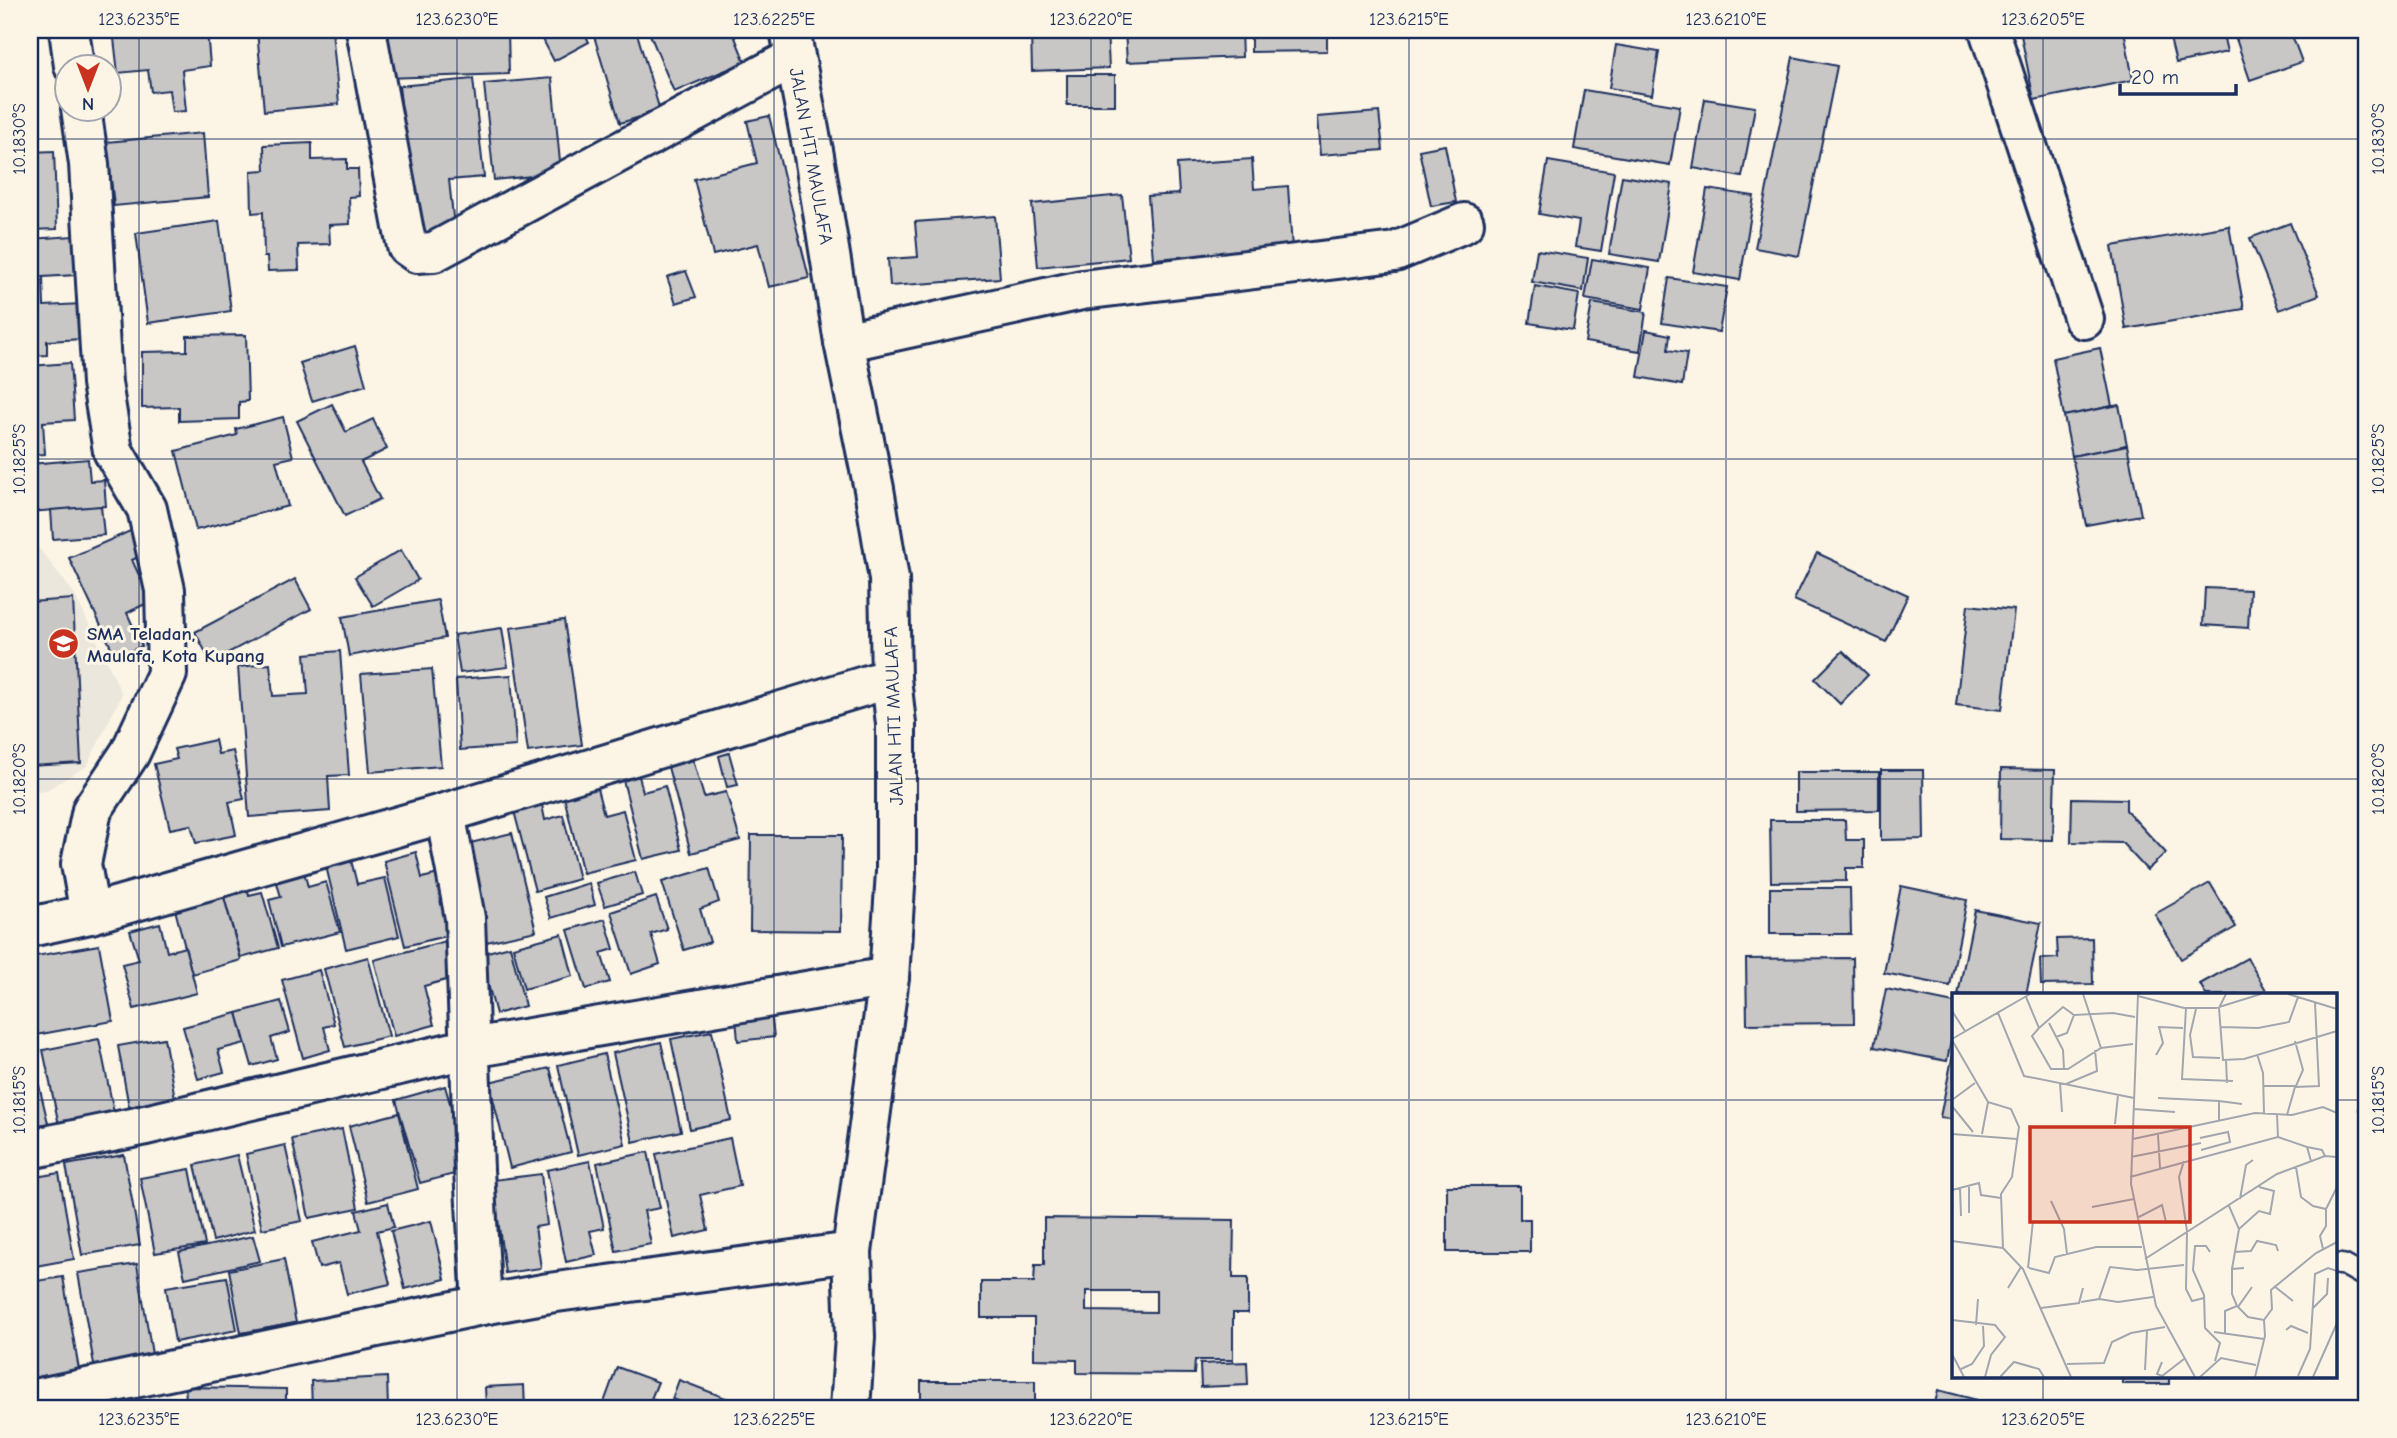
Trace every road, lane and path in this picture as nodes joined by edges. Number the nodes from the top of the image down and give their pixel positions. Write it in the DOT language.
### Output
graph roads {
  1 [pos="69,30"];
  2 [pos="366,30"];
  3 [pos="1989,30"];
  4 [pos="792,44"];
  5 [pos="72,52"];
  6 [pos="83,122"];
  7 [pos="1464,223"];
  8 [pos="2084,319"];
  9 [pos="844,342"];
  10 [pos="891,678"];
  11 [pos="444,813"];
  12 [pos="90,914"];
  13 [pos="30,926"];
  14 [pos="889,977"];
  15 [pos="471,1048"];
  16 [pos="30,1149"];
  17 [pos="852,1252"];
  18 [pos="2338,1264"];
  19 [pos="2367,1278"];
  20 [pos="482,1305"];
  21 [pos="30,1400"];
  22 [pos="850,1408"];
  1 -- 5 [label="street"];
  2 -- 4 [label="street"];
  3 -- 8 [label="street"];
  4 -- 9 [label="street, JALAN HTI MAULAFA"];
  6 -- 12 [label="street"];
  7 -- 9 [label="street"];
  9 -- 10 [label="street, JALAN HTI MAULAFA"];
  10 -- 11 [label="street"];
  10 -- 14 [label="street, JALAN HTI MAULAFA"];
  11 -- 12 [label="street"];
  11 -- 15 [label="street"];
  12 -- 13 [label="street"];
  14 -- 15 [label="street"];
  14 -- 17 [label="street, JALAN HTI MAULAFA"];
  15 -- 16 [label="street"];
  15 -- 20 [label="street"];
  17 -- 20 [label="street"];
  17 -- 22 [label="street, JALAN HTI MAULAFA"];
  18 -- 19 [label="lane"];
  20 -- 21 [label="street"];
}
